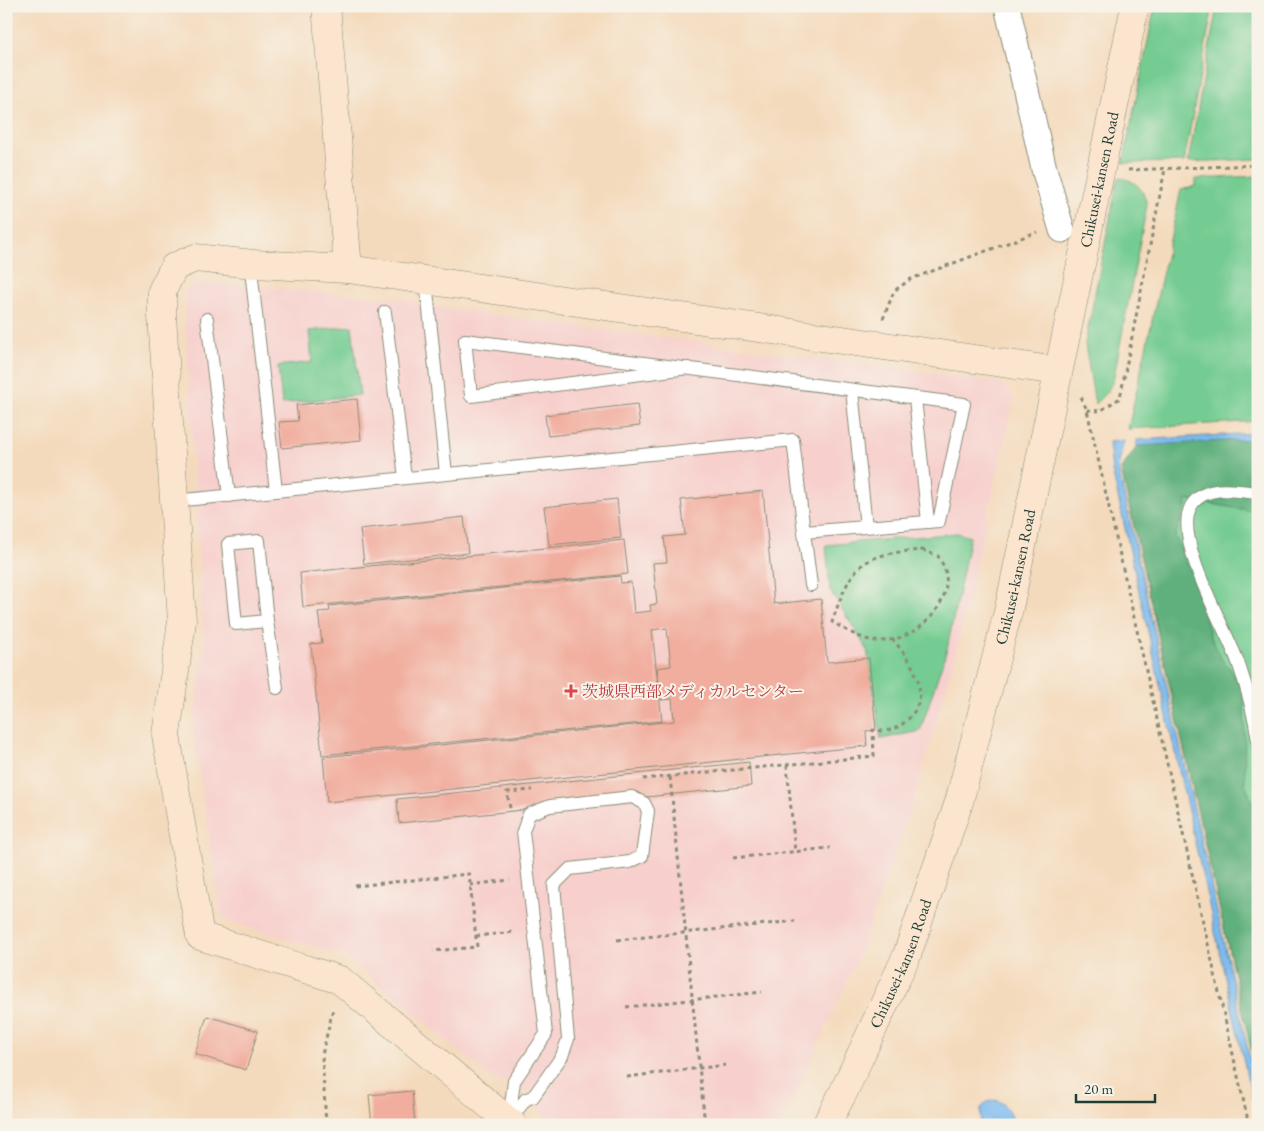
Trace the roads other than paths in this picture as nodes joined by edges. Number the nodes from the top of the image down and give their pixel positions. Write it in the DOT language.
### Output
graph roads {
  1 [pos="326,6"];
  2 [pos="1007,6"];
  3 [pos="1135,6"];
  4 [pos="1061,227"];
  5 [pos="254,264"];
  6 [pos="348,269"];
  7 [pos="426,281"];
  8 [pos="385,312"];
  9 [pos="208,319"];
  10 [pos="688,368"];
  11 [pos="1058,370"];
  12 [pos="852,390"];
  13 [pos="916,398"];
  14 [pos="446,474"];
  15 [pos="405,478"];
  16 [pos="276,491"];
  17 [pos="1258,492"];
  18 [pos="229,496"];
  19 [pos="174,501"];
  20 [pos="928,522"];
  21 [pos="866,527"];
  22 [pos="804,532"];
  23 [pos="811,584"];
  24 [pos="267,621"];
  25 [pos="277,688"];
  26 [pos="1258,740"];
  27 [pos="511,1123"];
  28 [pos="826,1125"];
  1 -- 6 [label="street"];
  2 -- 4 [label="street"];
  3 -- 11 [label="street, Chikusei-kansen Road"];
  5 -- 6 [label="street"];
  5 -- 16 [label="lane"];
  5 -- 19 [label="street"];
  6 -- 7 [label="street"];
  7 -- 11 [label="street"];
  7 -- 14 [label="lane"];
  8 -- 15 [label="lane"];
  9 -- 18 [label="lane"];
  10 -- 10 [label="lane"];
  10 -- 12 [label="lane"];
  11 -- 28 [label="street, Chikusei-kansen Road"];
  12 -- 13 [label="lane"];
  12 -- 21 [label="lane"];
  13 -- 20 [label="lane"];
  13 -- 20 [label="lane"];
  14 -- 15 [label="lane"];
  14 -- 22 [label="lane"];
  15 -- 16 [label="lane"];
  16 -- 18 [label="lane"];
  17 -- 26 [label="lane"];
  18 -- 19 [label="lane"];
  19 -- 27 [label="street"];
  20 -- 21 [label="lane"];
  21 -- 22 [label="lane"];
  22 -- 23 [label="lane"];
  24 -- 24 [label="lane"];
  24 -- 25 [label="lane"];
  27 -- 27 [label="lane"];
}
